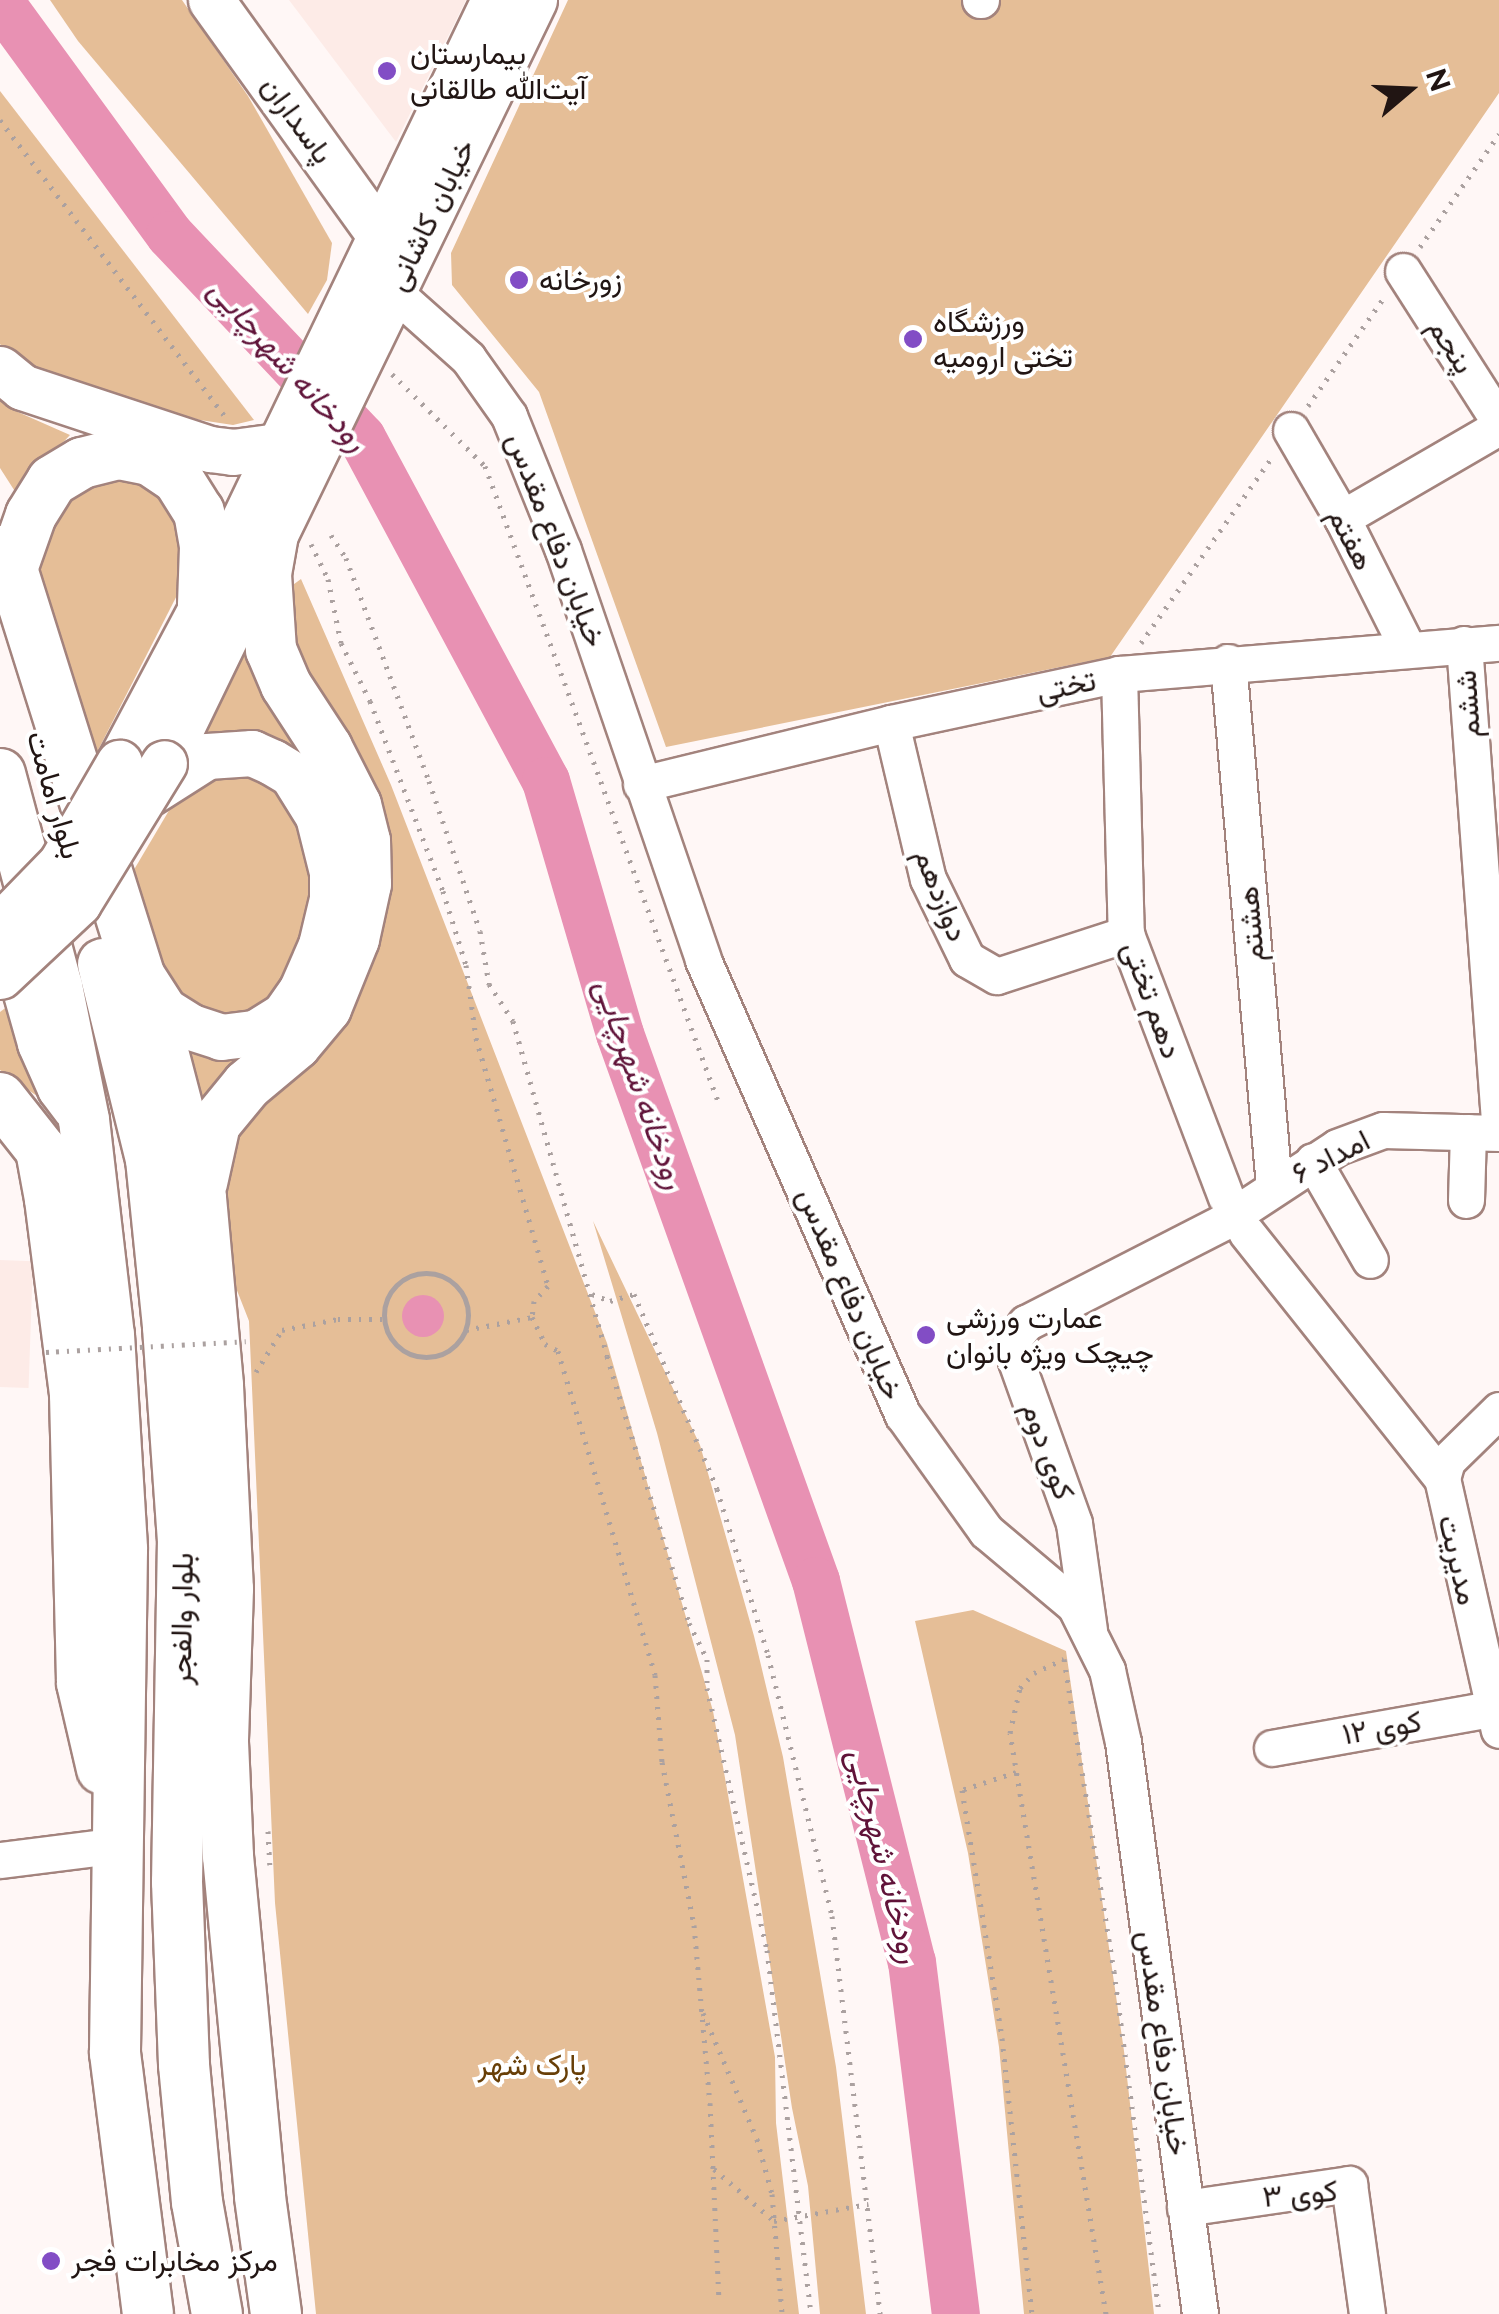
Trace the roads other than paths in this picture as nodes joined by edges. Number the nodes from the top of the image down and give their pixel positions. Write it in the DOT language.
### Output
graph roads {
  1 [pos="210,0"];
  2 [pos="494,0"];
  3 [pos="534,0"];
  4 [pos="1403,271"];
  5 [pos="380,281"];
  6 [pos="0,368"];
  7 [pos="1499,424"];
  8 [pos="1291,430"];
  9 [pos="292,460"];
  10 [pos="1342,518"];
  11 [pos="286,541"];
  12 [pos="4,574"];
  13 [pos="203,605"];
  14 [pos="1482,643"];
  15 [pos="1408,649"];
  16 [pos="1228,662"];
  17 [pos="1119,674"];
  18 [pos="891,722"];
  19 [pos="143,773"];
  20 [pos="0,774"];
  21 [pos="641,784"];
  22 [pos="0,900"];
  23 [pos="0,926"];
  24 [pos="94,930"];
  25 [pos="1126,934"];
  26 [pos="136,966"];
  27 [pos="0,976"];
  28 [pos="57,986"];
  29 [pos="0,1098"];
  30 [pos="84,1120"];
  31 [pos="1489,1130"];
  32 [pos="1313,1161"];
  33 [pos="1274,1186"];
  34 [pos="201,1198"];
  35 [pos="1466,1200"];
  36 [pos="1235,1215"];
  37 [pos="1370,1260"];
  38 [pos="1499,1410"];
  39 [pos="1442,1478"];
  40 [pos="1090,1636"];
  41 [pos="1496,1719"];
  42 [pos="1272,1748"];
  43 [pos="119,1845"];
  44 [pos="0,1860"];
  45 [pos="1185,2208"];
  46 [pos="148,2314"];
  47 [pos="217,2314"];
  48 [pos="276,2314"];
  49 [pos="1200,2314"];
  50 [pos="1367,2314"];
  1 -- 5 [label="main road, پاسداران"];
  2 -- 5 [label="main road, خیابان کاشانی"];
  3 -- 5 [label="main road, خیابان کاشانی"];
  4 -- 7 [label="street, پنجم"];
  5 -- 9 [label="main road"];
  5 -- 21 [label="street, خیابان دفاع مقدس"];
  6 -- 9 [label="main road"];
  7 -- 10 [label="street"];
  8 -- 10 [label="street, هفتم"];
  9 -- 11 [label="main road"];
  9 -- 13 [label="main road"];
  10 -- 15 [label="street, هفتم"];
  11 -- 19 [label="main road"];
  11 -- 34 [label="highway"];
  12 -- 13 [label="highway"];
  12 -- 24 [label="highway, بلوار امامت"];
  12 -- 26 [label="highway"];
  13 -- 19 [label="main road"];
  14 -- 15 [label="street, تختی"];
  14 -- 31 [label="street, ششم"];
  15 -- 16 [label="street, تختی"];
  16 -- 17 [label="street, تختی"];
  16 -- 33 [label="street, هشتم"];
  17 -- 18 [label="street, تختی"];
  17 -- 25 [label="street, دهم تختی"];
  18 -- 21 [label="street, تختی"];
  18 -- 25 [label="street, دوازدهم"];
  19 -- 23 [label="main road, bridge"];
  19 -- 26 [label="main road"];
  19 -- 27 [label="main road, bridge"];
  20 -- 28 [label="highway, بلوار امامت"];
  21 -- 40 [label="street, خیابان دفاع مقدس"];
  22 -- 30 [label="main road"];
  24 -- 47 [label="highway, بلوار والفجر"];
  25 -- 36 [label="street, دهم تختی"];
  26 -- 34 [label="highway"];
  28 -- 30 [label="highway, بلوار والفجر"];
  29 -- 43 [label="highway"];
  30 -- 43 [label="highway, بلوار والفجر"];
  31 -- 32 [label="street, امداد ۶"];
  31 -- 35 [label="street, ششم"];
  32 -- 33 [label="street, امداد ۶"];
  32 -- 37 [label="street"];
  33 -- 36 [label="street, امداد ۶"];
  34 -- 48 [label="highway"];
  36 -- 39 [label="street, دهم تختی"];
  36 -- 40 [label="street, کوی دوم"];
  38 -- 39 [label="street, مدیریت"];
  39 -- 41 [label="street, مدیریت"];
  40 -- 45 [label="street, خیابان دفاع مقدس"];
  41 -- 42 [label="street, کوی ۱۲"];
  43 -- 44 [label="street"];
  43 -- 46 [label="highway, بلوار والفجر"];
  45 -- 49 [label="street, خیابان دفاع مقدس"];
  45 -- 50 [label="street, کوی ۳"];
}
